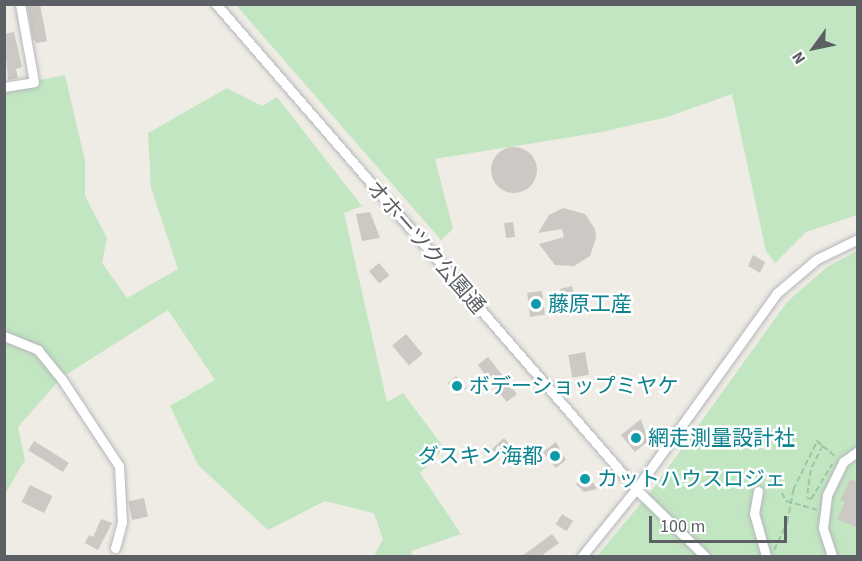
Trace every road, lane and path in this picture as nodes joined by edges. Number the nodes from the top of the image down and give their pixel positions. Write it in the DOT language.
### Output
graph roads {
  1 [pos="20,4"];
  2 [pos="216,4"];
  3 [pos="4,87"];
  4 [pos="858,239"];
  5 [pos="4,336"];
  6 [pos="823,446"];
  7 [pos="858,451"];
  8 [pos="636,489"];
  9 [pos="758,492"];
  10 [pos="782,493"];
  11 [pos="793,503"];
  12 [pos="823,512"];
  13 [pos="115,548"];
  14 [pos="582,556"];
  15 [pos="705,556"];
  16 [pos="766,556"];
  17 [pos="772,556"];
  18 [pos="832,556"];
  1 -- 3 [label="street"];
  2 -- 8 [label="street, オホーツク公園通"];
  4 -- 8 [label="street"];
  5 -- 13 [label="street"];
  6 -- 6 [label="path"];
  6 -- 11 [label="path"];
  7 -- 12 [label="street"];
  8 -- 14 [label="street"];
  8 -- 15 [label="street, オホーツク公園通"];
  9 -- 16 [label="street"];
  10 -- 11 [label="path"];
  11 -- 12 [label="path"];
  11 -- 17 [label="path"];
  12 -- 18 [label="street"];
}
